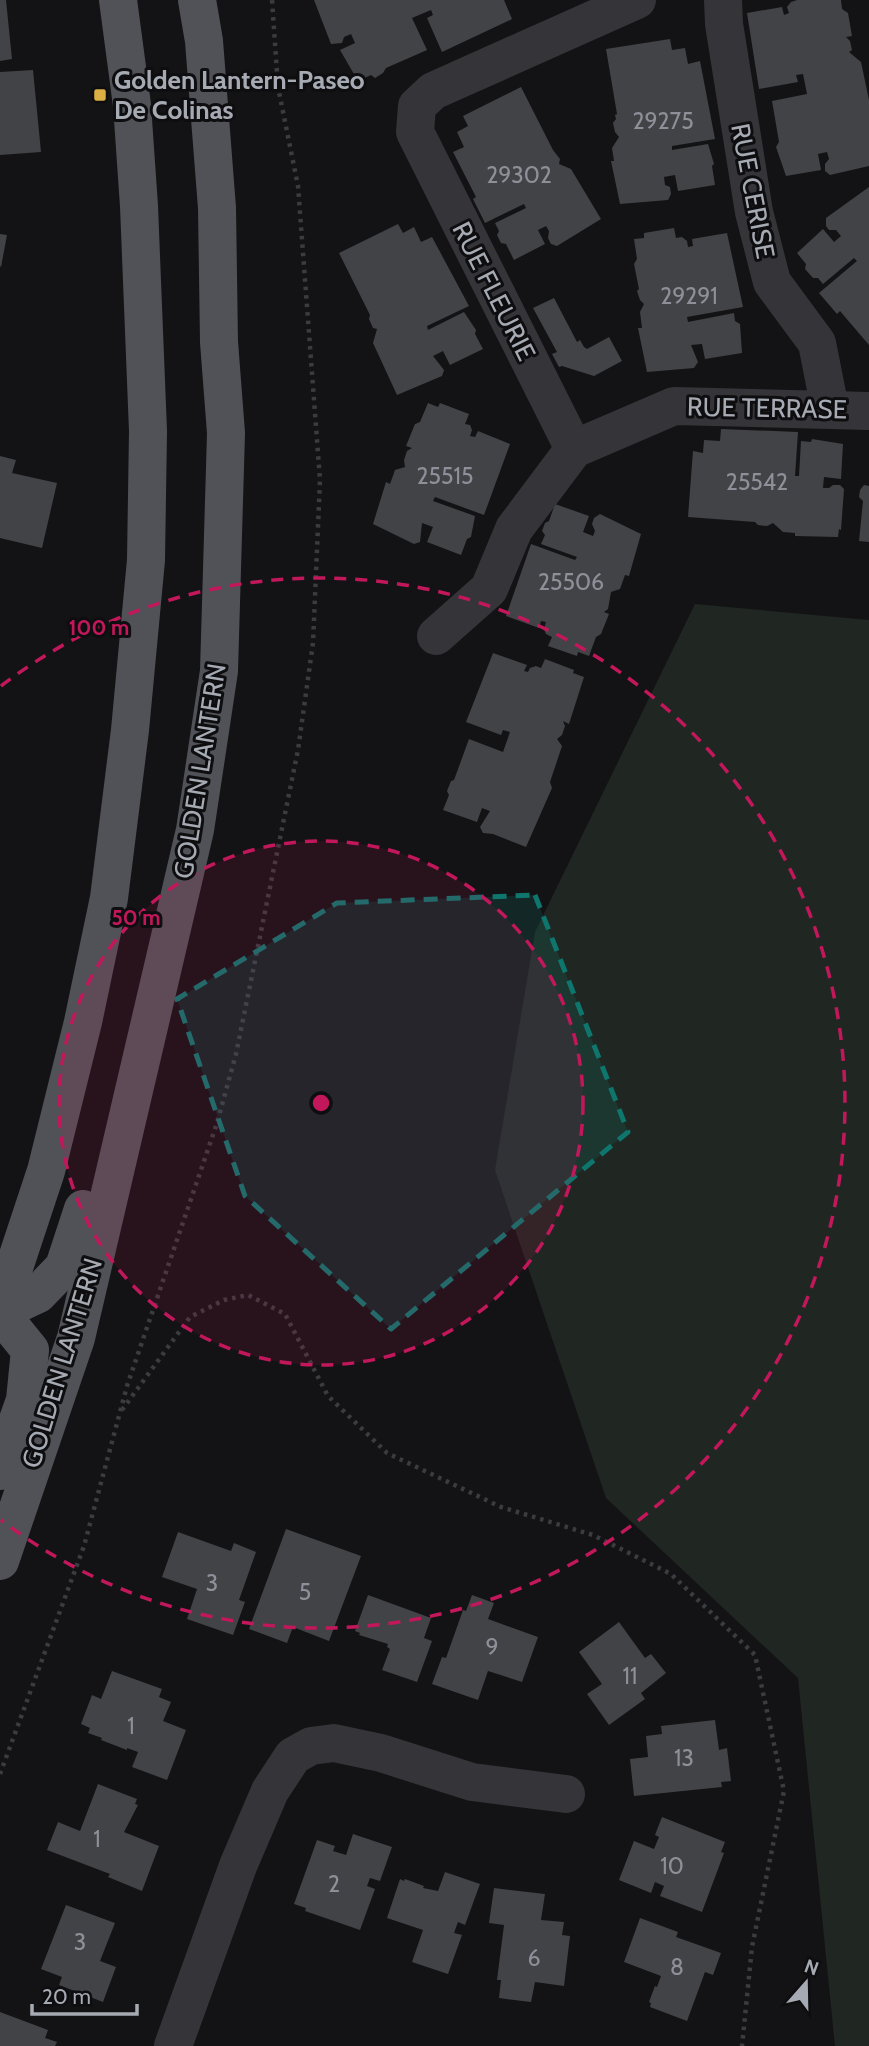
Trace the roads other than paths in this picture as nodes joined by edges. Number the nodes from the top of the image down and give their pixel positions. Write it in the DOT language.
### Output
graph roads {
  1 [pos="118,0"];
  2 [pos="197,0"];
  3 [pos="637,0"];
  4 [pos="723,0"];
  5 [pos="830,409"];
  6 [pos="869,411"];
  7 [pos="574,449"];
  8 [pos="436,636"];
  9 [pos="148,1031"];
  10 [pos="0,1311"];
  11 [pos="0,1471"];
  12 [pos="0,1561"];
  13 [pos="566,1794"];
  14 [pos="173,2046"];
  1 -- 10 [label="main road"];
  2 -- 9 [label="main road, GOLDEN LANTERN"];
  3 -- 7 [label="street, RUE FLEURIE"];
  4 -- 5 [label="street, RUE CERISE"];
  5 -- 6 [label="street, RUE TERRASE"];
  5 -- 7 [label="street, RUE TERRASE"];
  7 -- 8 [label="street, RUE TERRASE"];
  9 -- 10 [label="main road"];
  9 -- 12 [label="main road, GOLDEN LANTERN"];
  10 -- 11 [label="main road"];
  13 -- 14 [label="street"];
}
